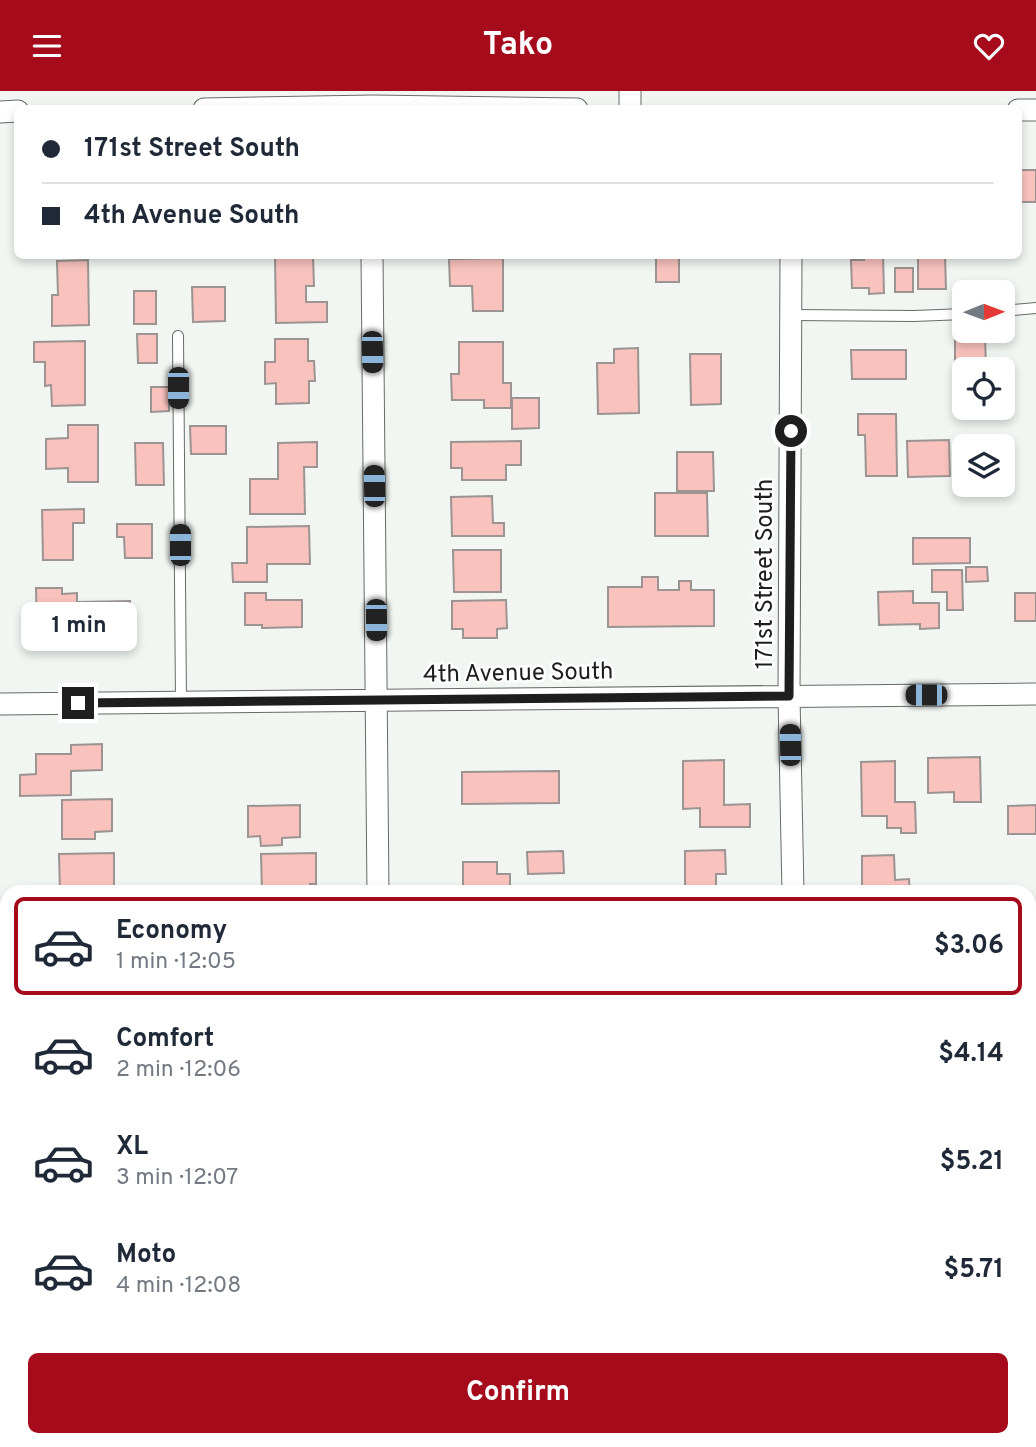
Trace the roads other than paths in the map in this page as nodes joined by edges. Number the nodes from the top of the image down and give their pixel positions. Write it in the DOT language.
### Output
graph roads {
  1 [pos="373,102"];
  2 [pos="301,105"];
  3 [pos="461,105"];
  4 [pos="372,259"];
  5 [pos="791,259"];
  6 [pos="1036,308"];
  7 [pos="1015,310"];
  8 [pos="952,314"];
  9 [pos="792,315"];
  10 [pos="178,336"];
  11 [pos="1036,694"];
  12 [pos="789,696"];
  13 [pos="377,700"];
  14 [pos="181,702"];
  15 [pos="0,703"];
  16 [pos="379,885"];
  17 [pos="793,885"];
  18 [pos="1036,1441"];
  19 [pos="359,1447"];
  20 [pos="387,1447"];
  21 [pos="1036,1447"];
  1 -- 2 [label="street"];
  1 -- 3 [label="street"];
  4 -- 13 [label="street"];
  5 -- 9 [label="street, 171st Street South"];
  6 -- 7 [label="lane"];
  8 -- 9 [label="lane"];
  9 -- 12 [label="street, 171st Street South"];
  10 -- 14 [label="lane"];
  11 -- 12 [label="street, 4th Avenue South"];
  12 -- 13 [label="street, 4th Avenue South"];
  12 -- 17 [label="street, 171st Street South"];
  13 -- 14 [label="street, 4th Avenue South"];
  13 -- 16 [label="street"];
  14 -- 15 [label="street, 4th Avenue South"];
  18 -- 21 [label="lane"];
  19 -- 20 [label="main road"];
}
